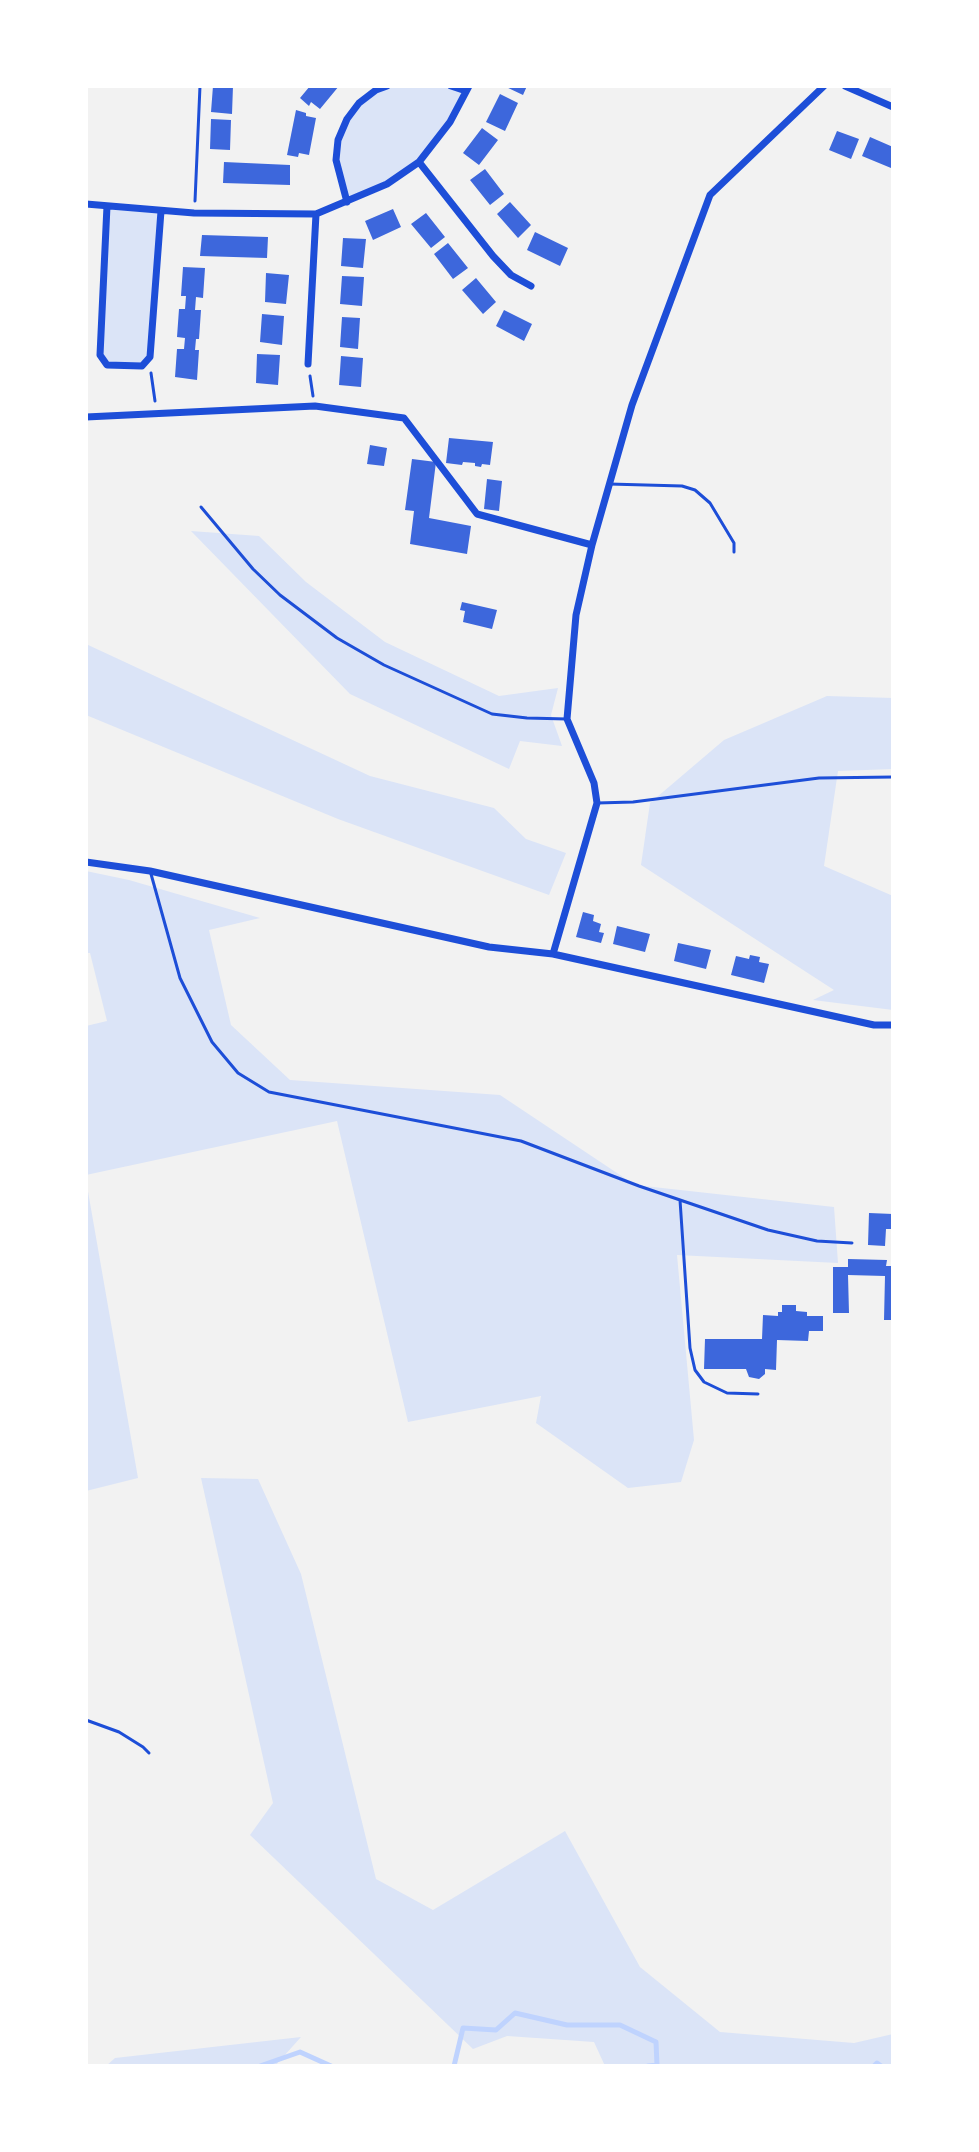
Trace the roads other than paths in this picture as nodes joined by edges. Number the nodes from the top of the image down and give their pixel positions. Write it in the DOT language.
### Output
graph roads {
  1 [pos="387,86"];
  2 [pos="451,86"];
  3 [pos="824,86"];
  4 [pos="845,86"];
  5 [pos="468,88"];
  6 [pos="893,107"];
  7 [pos="419,162"];
  8 [pos="347,202"];
  9 [pos="86,204"];
  10 [pos="107,206"];
  11 [pos="161,211"];
  12 [pos="316,214"];
  13 [pos="531,286"];
  14 [pos="308,364"];
  15 [pos="86,417"];
  16 [pos="609,484"];
  17 [pos="201,507"];
  18 [pos="592,545"];
  19 [pos="734,552"];
  20 [pos="567,719"];
  21 [pos="893,777"];
  22 [pos="597,803"];
  23 [pos="86,862"];
  24 [pos="150,871"];
  25 [pos="553,954"];
  26 [pos="893,1025"];
  27 [pos="680,1200"];
  28 [pos="852,1243"];
  29 [pos="758,1394"];
  30 [pos="86,1720"];
  31 [pos="149,1753"];
  1 -- 8 [label="street"];
  2 -- 5 [label="street"];
  3 -- 16 [label="street"];
  4 -- 6 [label="street"];
  5 -- 7 [label="street"];
  7 -- 8 [label="street"];
  7 -- 13 [label="street"];
  8 -- 12 [label="street"];
  9 -- 10 [label="street"];
  10 -- 11 [label="street"];
  10 -- 11 [label="street"];
  11 -- 12 [label="street"];
  12 -- 14 [label="street"];
  15 -- 18 [label="street"];
  16 -- 18 [label="street"];
  16 -- 19 [label="lane"];
  17 -- 20 [label="lane"];
  18 -- 20 [label="street"];
  20 -- 22 [label="street"];
  21 -- 22 [label="lane"];
  22 -- 25 [label="street"];
  23 -- 24 [label="street"];
  24 -- 25 [label="street"];
  24 -- 27 [label="lane"];
  25 -- 26 [label="street"];
  27 -- 28 [label="lane"];
  27 -- 29 [label="lane"];
  30 -- 31 [label="lane"];
}
